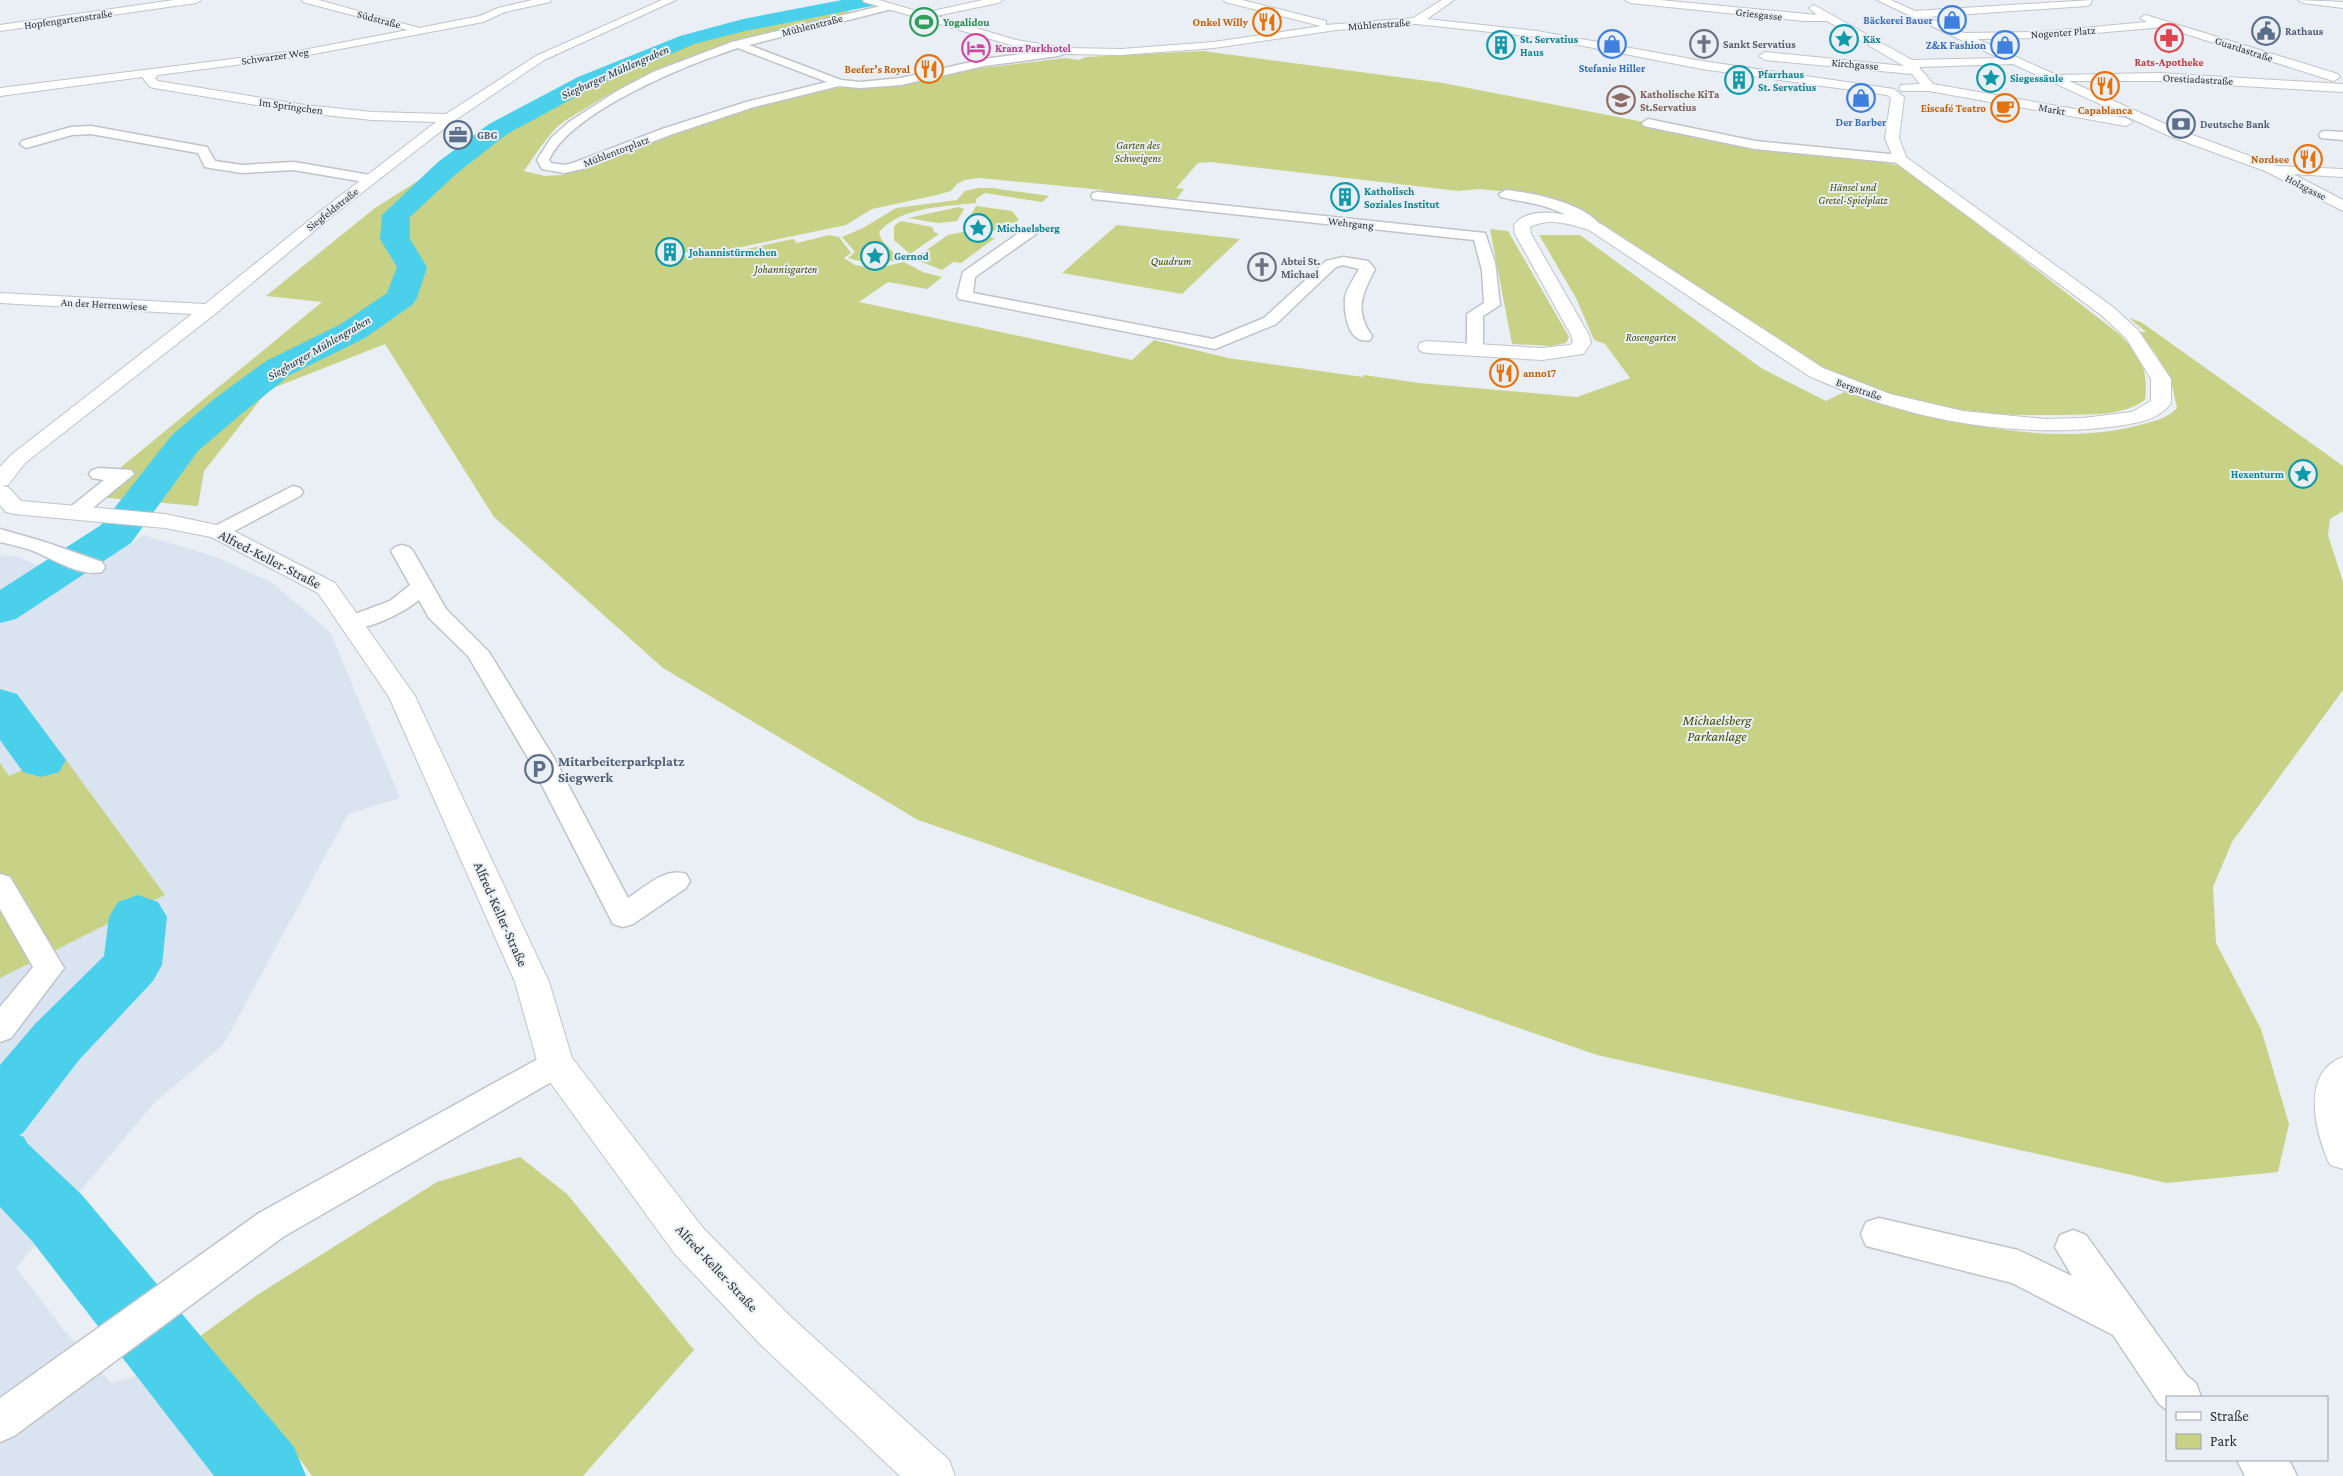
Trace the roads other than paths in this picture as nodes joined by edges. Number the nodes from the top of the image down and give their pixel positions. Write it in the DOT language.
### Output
graph roads {
  1 [pos="196,0"];
  2 [pos="307,0"];
  3 [pos="546,0"];
  4 [pos="671,0"];
  5 [pos="998,0"];
  6 [pos="1229,0"];
  7 [pos="1449,0"];
  8 [pos="1630,0"];
  9 [pos="1802,0"];
  10 [pos="1882,0"];
  11 [pos="2087,0"];
  12 [pos="2303,0"];
  13 [pos="872,1"];
  14 [pos="2343,5"];
  15 [pos="889,7"];
  16 [pos="1983,11"];
  17 [pos="1913,14"];
  18 [pos="923,15"];
  19 [pos="1829,18"];
  20 [pos="2145,18"];
  21 [pos="1416,21"];
  22 [pos="2164,24"];
  23 [pos="1816,25"];
  24 [pos="2016,25"];
  25 [pos="1843,26"];
  26 [pos="1336,27"];
  27 [pos="0,28"];
  28 [pos="422,31"];
  29 [pos="1961,36"];
  30 [pos="736,44"];
  31 [pos="1066,51"];
  32 [pos="1765,56"];
  33 [pos="2016,61"];
  34 [pos="1913,67"];
  35 [pos="157,71"];
  36 [pos="2052,78"];
  37 [pos="2343,80"];
  38 [pos="839,83"];
  39 [pos="1929,87"];
  40 [pos="1905,88"];
  41 [pos="2343,88"];
  42 [pos="0,92"];
  43 [pos="2108,96"];
  44 [pos="2095,97"];
  45 [pos="449,118"];
  46 [pos="1648,123"];
  47 [pos="2174,134"];
  48 [pos="2326,135"];
  49 [pos="2343,136"];
  50 [pos="26,144"];
  51 [pos="1900,159"];
  52 [pos="2270,168"];
  53 [pos="2343,173"];
  54 [pos="370,179"];
  55 [pos="1506,194"];
  56 [pos="1098,196"];
  57 [pos="2343,206"];
  58 [pos="1595,227"];
  59 [pos="1031,231"];
  60 [pos="0,298"];
  61 [pos="209,310"];
  62 [pos="1364,336"];
  63 [pos="1428,347"];
  64 [pos="1475,350"];
  65 [pos="99,474"];
  66 [pos="0,480"];
  67 [pos="0,492"];
  68 [pos="293,492"];
  69 [pos="82,513"];
  70 [pos="218,532"];
  71 [pos="0,535"];
  72 [pos="402,551"];
  73 [pos="81,564"];
  74 [pos="423,586"];
  75 [pos="352,623"];
  76 [pos="676,881"];
  77 [pos="0,884"];
  78 [pos="0,1029"];
  79 [pos="556,1064"];
  80 [pos="2337,1085"];
  81 [pos="2343,1153"];
  82 [pos="1878,1234"];
  83 [pos="2073,1247"];
  84 [pos="2126,1322"];
  85 [pos="2181,1396"];
  86 [pos="0,1422"];
  87 [pos="2258,1461"];
  88 [pos="933,1476"];
  89 [pos="2277,1476"];
  1 -- 27 [label="street, Hopfengartenstraße"];
  2 -- 28 [label="street, Südstraße"];
  3 -- 28 [label="street, Schwarzer Weg"];
  4 -- 45 [label="street, Siegfeldstraße"];
  5 -- 18 [label="street"];
  6 -- 26 [label="street"];
  7 -- 21 [label="street"];
  8 -- 19 [label="street, Griesgasse"];
  9 -- 19 [label="street"];
  10 -- 17 [label="street, Markt"];
  11 -- 16 [label="street"];
  12 -- 14 [label="street"];
  13 -- 15 [label="street, Mühlenstraße"];
  15 -- 18 [label="street, Mühlenstraße"];
  15 -- 30 [label="lane, Mühlenstraße"];
  16 -- 17 [label="street"];
  16 -- 24 [label="street"];
  17 -- 29 [label="street, Markt"];
  18 -- 31 [label="street, Mühlenstraße"];
  19 -- 25 [label="street"];
  20 -- 22 [label="street, Guardastraße"];
  21 -- 26 [label="street, Mühlenstraße"];
  21 -- 51 [label="street, Mühlenstraße"];
  22 -- 29 [label="street, Nogenter Platz"];
  22 -- 37 [label="street, Guardastraße"];
  23 -- 25 [label="street"];
  25 -- 34 [label="street"];
  26 -- 31 [label="street, Mühlenstraße"];
  28 -- 35 [label="street, Schwarzer Weg"];
  29 -- 33 [label="street, Markt"];
  30 -- 38 [label="lane"];
  30 -- 38 [label="lane, Mühlentorplatz"];
  31 -- 38 [label="lane"];
  32 -- 34 [label="street, Kirchgasse"];
  33 -- 34 [label="street, Markt"];
  33 -- 36 [label="street, Markt"];
  34 -- 39 [label="street"];
  35 -- 42 [label="street, Schwarzer Weg"];
  35 -- 45 [label="street, Im Springchen"];
  36 -- 41 [label="street, Orestiadastraße"];
  36 -- 44 [label="street, Markt"];
  39 -- 40 [label="street, Markt"];
  39 -- 47 [label="street, Markt"];
  43 -- 44 [label="street, Markt"];
  44 -- 47 [label="street, Markt"];
  45 -- 54 [label="street, Siegfeldstraße"];
  46 -- 51 [label="lane"];
  47 -- 52 [label="street, Markt"];
  48 -- 49 [label="lane"];
  50 -- 54 [label="lane"];
  51 -- 58 [label="street, Bergstraße"];
  52 -- 53 [label="street"];
  52 -- 57 [label="street, Holzgasse"];
  54 -- 61 [label="street, Siegfeldstraße"];
  55 -- 58 [label="lane"];
  56 -- 64 [label="lane, Wehrgang"];
  58 -- 64 [label="street, Bergstraße"];
  59 -- 62 [label="lane"];
  60 -- 61 [label="street, An der Herrenwiese"];
  61 -- 66 [label="street, Siegfeldstraße"];
  63 -- 64 [label="street, Bergstraße"];
  65 -- 69 [label="lane"];
  67 -- 69 [label="street, Alfred-Keller-Straße"];
  68 -- 70 [label="lane"];
  69 -- 70 [label="street, Alfred-Keller-Straße"];
  70 -- 75 [label="street, Alfred-Keller-Straße"];
  71 -- 73 [label="lane"];
  72 -- 74 [label="lane"];
  74 -- 75 [label="lane"];
  74 -- 76 [label="lane"];
  75 -- 79 [label="street, Alfred-Keller-Straße"];
  77 -- 78 [label="lane"];
  79 -- 86 [label="lane"];
  79 -- 88 [label="street, Alfred-Keller-Straße"];
  80 -- 81 [label="street"];
  82 -- 84 [label="lane"];
  83 -- 84 [label="lane"];
  84 -- 85 [label="lane"];
  87 -- 89 [label="lane"];
}
